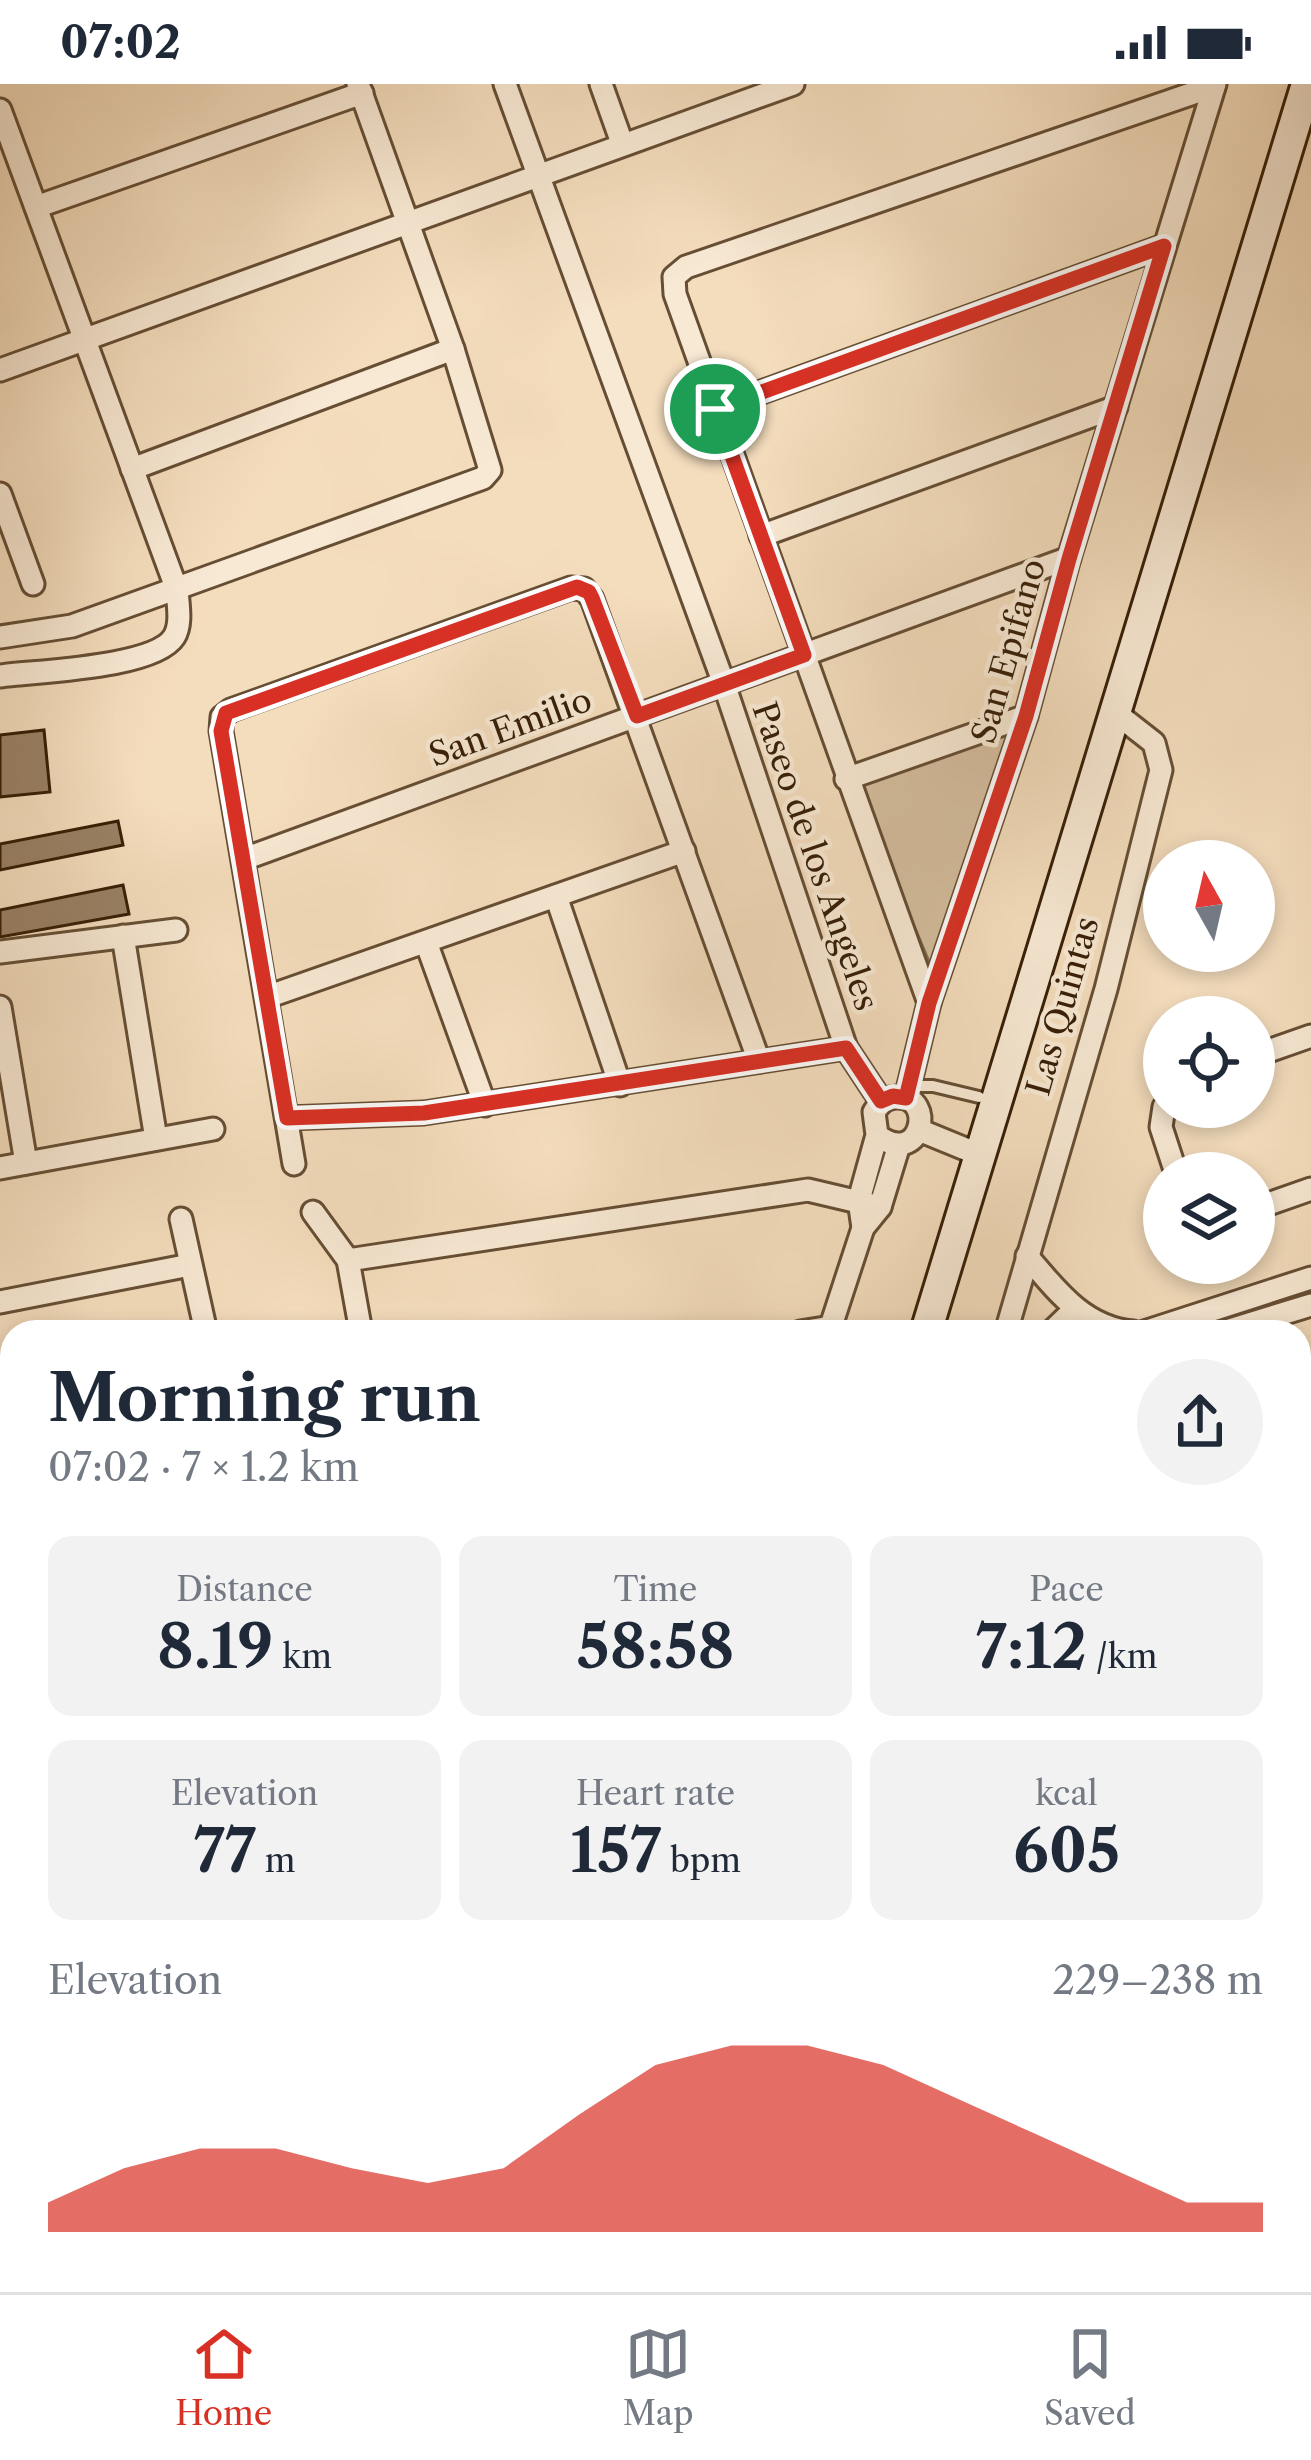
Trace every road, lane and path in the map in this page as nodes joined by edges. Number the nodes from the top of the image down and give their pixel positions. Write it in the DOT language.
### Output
graph roads {
  1 [pos="505,84"];
  2 [pos="601,84"];
  3 [pos="793,84"];
  4 [pos="1307,84"];
  5 [pos="1215,85"];
  6 [pos="360,89"];
  7 [pos="0,110"];
  8 [pos="622,143"];
  9 [pos="536,173"];
  10 [pos="36,208"];
  11 [pos="408,221"];
  12 [pos="1164,246"];
  13 [pos="83,339"];
  14 [pos="453,349"];
  15 [pos="0,370"];
  16 [pos="1116,406"];
  17 [pos="715,409"];
  18 [pos="132,469"];
  19 [pos="0,494"];
  20 [pos="761,536"];
  21 [pos="1069,559"];
  22 [pos="33,584"];
  23 [pos="176,590"];
  24 [pos="0,637"];
  25 [pos="804,655"];
  26 [pos="0,676"];
  27 [pos="724,684"];
  28 [pos="1117,714"];
  29 [pos="637,716"];
  30 [pos="1026,716"];
  31 [pos="846,778"];
  32 [pos="684,851"];
  33 [pos="244,859"];
  34 [pos="556,896"];
  35 [pos="176,930"];
  36 [pos="123,936"];
  37 [pos="426,942"];
  38 [pos="0,952"];
  39 [pos="267,998"];
  40 [pos="929,1003"];
  41 [pos="0,1007"];
  42 [pos="1311,1036"];
  43 [pos="846,1048"];
  44 [pos="1275,1049"];
  45 [pos="759,1061"];
  46 [pos="620,1085"];
  47 [pos="908,1092"];
  48 [pos="980,1097"];
  49 [pos="881,1101"];
  50 [pos="485,1105"];
  51 [pos="287,1118"];
  52 [pos="213,1129"];
  53 [pos="919,1130"];
  54 [pos="877,1135"];
  55 [pos="156,1139"];
  56 [pos="899,1144"];
  57 [pos="980,1155"];
  58 [pos="26,1163"];
  59 [pos="294,1165"];
  60 [pos="0,1168"];
  61 [pos="1311,1189"];
  62 [pos="1275,1202"];
  63 [pos="870,1203"];
  64 [pos="313,1212"];
  65 [pos="181,1219"];
  66 [pos="1027,1256"];
  67 [pos="348,1260"];
  68 [pos="190,1265"];
  69 [pos="1311,1278"];
  70 [pos="0,1302"];
  71 [pos="1075,1309"];
  72 [pos="203,1320"];
  73 [pos="359,1320"];
  74 [pos="833,1320"];
  75 [pos="932,1320"];
  76 [pos="1009,1320"];
  77 [pos="1064,1320"];
  78 [pos="1097,1320"];
  79 [pos="1181,1320"];
  1 -- 9 [label="street, Paseo de los Angeles"];
  2 -- 8 [label="street"];
  3 -- 8 [label="street"];
  4 -- 28 [label="street, Las Quintas"];
  5 -- 12 [label="street, San Epifano"];
  5 -- 17 [label="street"];
  6 -- 10 [label="street"];
  6 -- 11 [label="street"];
  7 -- 10 [label="street"];
  8 -- 9 [label="street"];
  9 -- 11 [label="street"];
  9 -- 27 [label="street, Paseo de los Angeles"];
  10 -- 13 [label="street"];
  11 -- 13 [label="street"];
  11 -- 14 [label="street"];
  12 -- 16 [label="street, San Epifano"];
  12 -- 17 [label="street"];
  13 -- 15 [label="street"];
  13 -- 18 [label="street"];
  14 -- 18 [label="street"];
  14 -- 23 [label="street"];
  16 -- 20 [label="street"];
  16 -- 21 [label="street, San Epifano"];
  17 -- 20 [label="street"];
  18 -- 23 [label="street"];
  19 -- 22 [label="street"];
  20 -- 25 [label="street"];
  21 -- 25 [label="street, San Emilio"];
  21 -- 30 [label="street, San Epifano"];
  23 -- 24 [label="street"];
  23 -- 26 [label="street"];
  25 -- 27 [label="street, San Emilio"];
  25 -- 31 [label="street"];
  27 -- 29 [label="street, San Emilio"];
  27 -- 43 [label="street, Paseo de los Angeles"];
  28 -- 57 [label="street, Las Quintas"];
  28 -- 66 [label="street, Las Quintas"];
  29 -- 32 [label="street"];
  29 -- 33 [label="street, San Emilio"];
  29 -- 33 [label="street"];
  30 -- 31 [label="street"];
  30 -- 40 [label="street, San Epifano"];
  31 -- 40 [label="street"];
  32 -- 34 [label="street"];
  32 -- 45 [label="street"];
  33 -- 39 [label="street"];
  34 -- 37 [label="street"];
  34 -- 46 [label="street"];
  35 -- 36 [label="street"];
  36 -- 38 [label="street"];
  36 -- 55 [label="street"];
  37 -- 39 [label="street"];
  37 -- 50 [label="street"];
  39 -- 51 [label="street"];
  40 -- 47 [label="street, San Epifano"];
  41 -- 58 [label="street"];
  42 -- 44 [label="street"];
  43 -- 45 [label="street"];
  43 -- 49 [label="street, Paseo de los Angeles"];
  45 -- 46 [label="street"];
  46 -- 50 [label="street"];
  47 -- 48 [label="lane"];
  47 -- 49 [label="street"];
  47 -- 53 [label="street"];
  49 -- 54 [label="street"];
  50 -- 51 [label="street"];
  51 -- 59 [label="street"];
  52 -- 55 [label="street"];
  53 -- 56 [label="street"];
  53 -- 57 [label="street"];
  54 -- 56 [label="street"];
  54 -- 63 [label="street"];
  55 -- 58 [label="street"];
  56 -- 63 [label="street"];
  57 -- 75 [label="street, Las Quintas"];
  58 -- 60 [label="street"];
  61 -- 62 [label="street"];
  63 -- 67 [label="street"];
  63 -- 74 [label="street"];
  64 -- 67 [label="street"];
  65 -- 68 [label="street"];
  66 -- 71 [label="street"];
  66 -- 76 [label="street, Las Quintas"];
  67 -- 73 [label="street"];
  68 -- 70 [label="street"];
  68 -- 72 [label="street"];
  69 -- 79 [label="street"];
  71 -- 77 [label="street"];
  71 -- 78 [label="street"];
}
